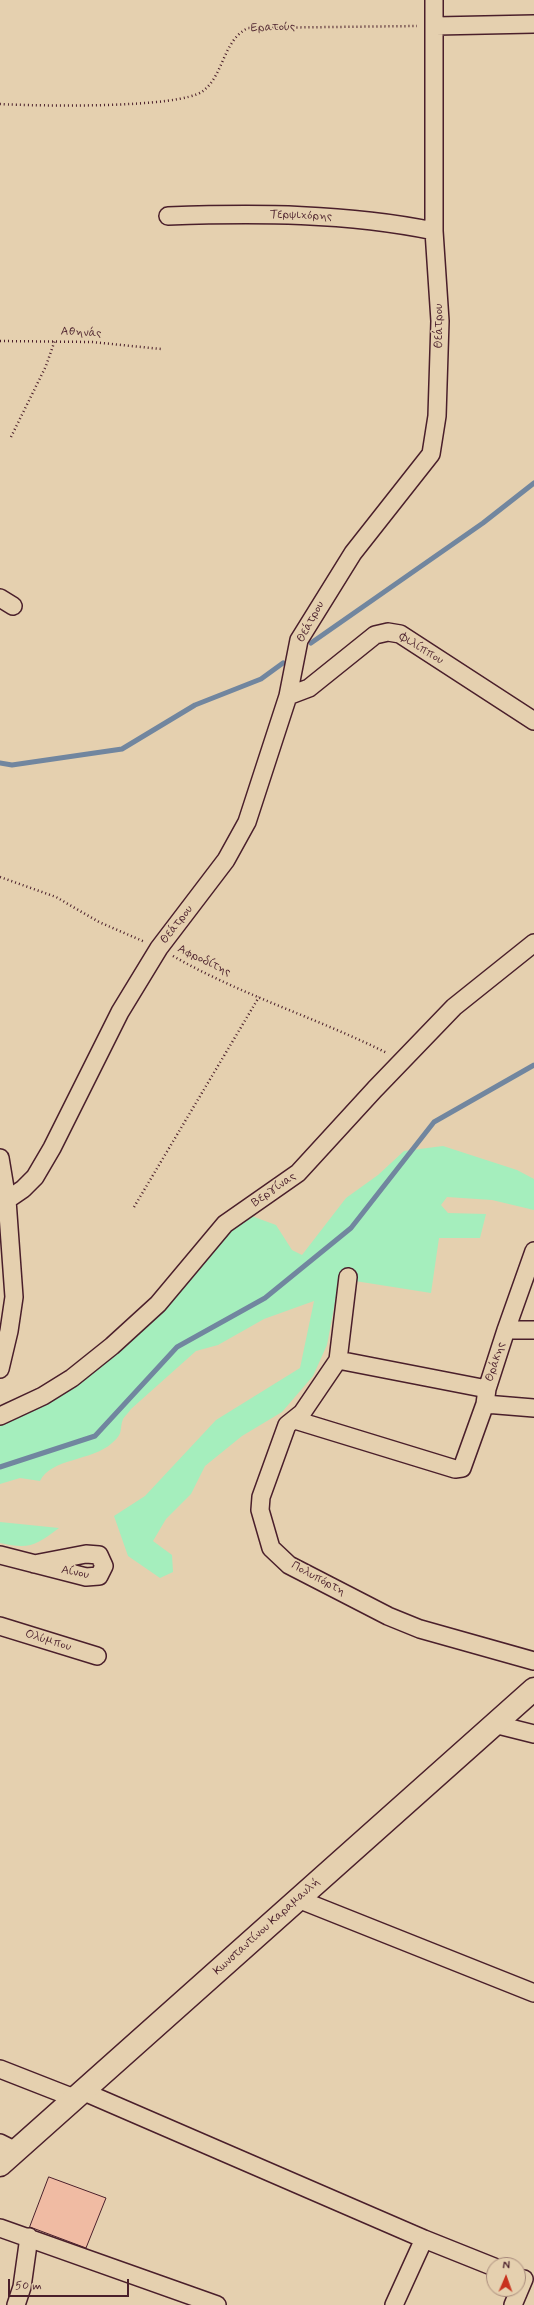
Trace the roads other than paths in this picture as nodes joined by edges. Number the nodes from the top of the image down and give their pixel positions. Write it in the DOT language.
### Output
graph roads {
  1 [pos="434,0"];
  2 [pos="534,24"];
  3 [pos="436,26"];
  4 [pos="168,216"];
  5 [pos="434,230"];
  6 [pos="288,696"];
  7 [pos="534,721"];
  8 [pos="534,943"];
  9 [pos="0,1158"];
  10 [pos="7,1200"];
  11 [pos="533,1254"];
  12 [pos="348,1277"];
  13 [pos="6,1310"];
  14 [pos="506,1330"];
  15 [pos="534,1330"];
  16 [pos="338,1360"];
  17 [pos="0,1369"];
  18 [pos="486,1396"];
  19 [pos="534,1408"];
  20 [pos="0,1416"];
  21 [pos="294,1420"];
  22 [pos="0,1555"];
  23 [pos="34,1564"];
  24 [pos="0,1626"];
  25 [pos="96,1656"];
  26 [pos="534,1661"];
  27 [pos="534,1689"];
  28 [pos="494,1724"];
  29 [pos="534,1734"];
  30 [pos="298,1899"];
  31 [pos="534,1993"];
  32 [pos="0,2069"];
  33 [pos="78,2095"];
  34 [pos="5,2153"];
  35 [pos="0,2228"];
  36 [pos="29,2237"];
  37 [pos="424,2239"];
  38 [pos="486,2264"];
  39 [pos="16,2305"];
  40 [pos="217,2305"];
  41 [pos="394,2305"];
  1 -- 3 [label="street, Θεάτρου"];
  2 -- 3 [label="street"];
  3 -- 5 [label="street, Θεάτρου"];
  4 -- 5 [label="street, Τερψιχόρης"];
  5 -- 6 [label="street, Θεάτρου"];
  6 -- 7 [label="street, Φιλίππου"];
  6 -- 10 [label="street, Θεάτρου"];
  8 -- 20 [label="street, Βεργίνας"];
  9 -- 10 [label="street"];
  10 -- 13 [label="street"];
  11 -- 14 [label="street, Θράκης"];
  12 -- 16 [label="street, Πολυπόρτη"];
  13 -- 17 [label="street"];
  14 -- 15 [label="street"];
  14 -- 18 [label="street, Θράκης"];
  16 -- 18 [label="street"];
  16 -- 21 [label="street, Πολυπόρτη"];
  18 -- 19 [label="street"];
  18 -- 21 [label="street, Θράκης"];
  21 -- 26 [label="street, Πολυπόρτη"];
  22 -- 23 [label="street"];
  24 -- 25 [label="street, Ολύμπου"];
  27 -- 28 [label="main road, Κωνσταντίνου Καραμανλή"];
  28 -- 29 [label="street"];
  28 -- 30 [label="main road, Κωνσταντίνου Καραμανλή"];
  30 -- 31 [label="street"];
  30 -- 33 [label="main road, Κωνσταντίνου Καραμανλή"];
  32 -- 33 [label="street"];
  33 -- 34 [label="main road, Κωνσταντίνου Καραμανλή"];
  33 -- 37 [label="street"];
  35 -- 36 [label="street"];
  36 -- 39 [label="street"];
  36 -- 40 [label="street"];
  37 -- 38 [label="street"];
  37 -- 41 [label="street"];
}
